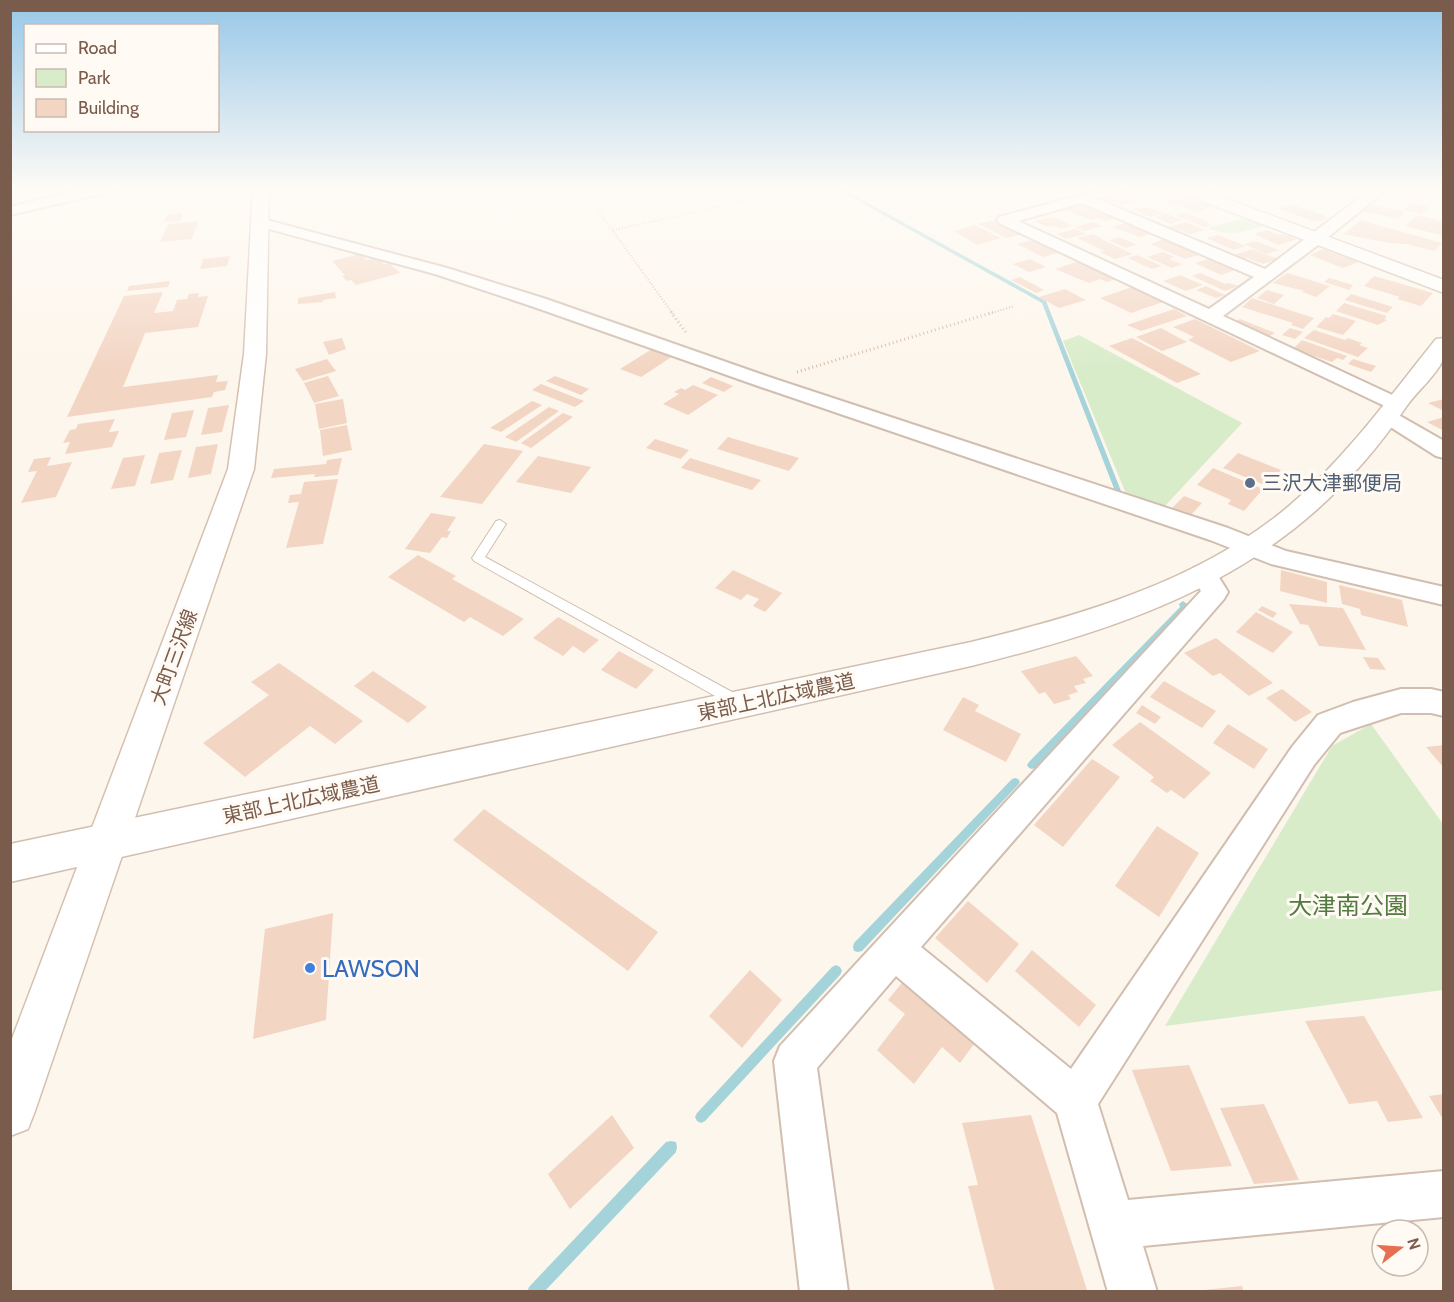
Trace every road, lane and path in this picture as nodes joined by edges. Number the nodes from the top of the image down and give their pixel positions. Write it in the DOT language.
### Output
graph roads {
  1 [pos="259,248"];
  2 [pos="355,248"];
  3 [pos="625,248"];
  4 [pos="1064,248"];
  5 [pos="1199,248"];
  6 [pos="1305,248"];
  7 [pos="1340,248"];
  8 [pos="1266,276"];
  9 [pos="1443,287"];
  10 [pos="1014,306"];
  11 [pos="1210,316"];
  12 [pos="1441,351"];
  13 [pos="707,362"];
  14 [pos="768,383"];
  15 [pos="1392,411"];
  16 [pos="1443,451"];
  17 [pos="500,525"];
  18 [pos="1252,547"];
  19 [pos="1203,574"];
  20 [pos="1443,596"];
  21 [pos="741,704"];
  22 [pos="1443,704"];
  23 [pos="107,842"];
  24 [pos="10,863"];
  25 [pos="895,950"];
  26 [pos="1075,1100"];
  27 [pos="10,1111"];
  28 [pos="1443,1194"];
  29 [pos="1113,1225"];
  30 [pos="824,1292"];
  31 [pos="1133,1292"];
  1 -- 23 [label="street, 大町三沢線"];
  2 -- 13 [label="street"];
  3 -- 13 [label="path"];
  4 -- 11 [label="street"];
  5 -- 8 [label="street"];
  6 -- 8 [label="street"];
  7 -- 9 [label="street"];
  8 -- 11 [label="street"];
  10 -- 14 [label="path"];
  11 -- 15 [label="street"];
  12 -- 15 [label="street, 東部上北広域農道"];
  13 -- 14 [label="street"];
  14 -- 18 [label="street"];
  15 -- 16 [label="street"];
  15 -- 18 [label="street, 東部上北広域農道"];
  17 -- 21 [label="lane"];
  18 -- 19 [label="street, 東部上北広域農道"];
  18 -- 20 [label="street"];
  19 -- 21 [label="street, 東部上北広域農道"];
  19 -- 25 [label="street"];
  21 -- 23 [label="street, 東部上北広域農道"];
  22 -- 26 [label="street"];
  23 -- 24 [label="street, 東部上北広域農道"];
  23 -- 27 [label="street, 大町三沢線"];
  25 -- 26 [label="street"];
  25 -- 30 [label="street"];
  26 -- 29 [label="street"];
  28 -- 29 [label="street"];
  29 -- 31 [label="street"];
}
